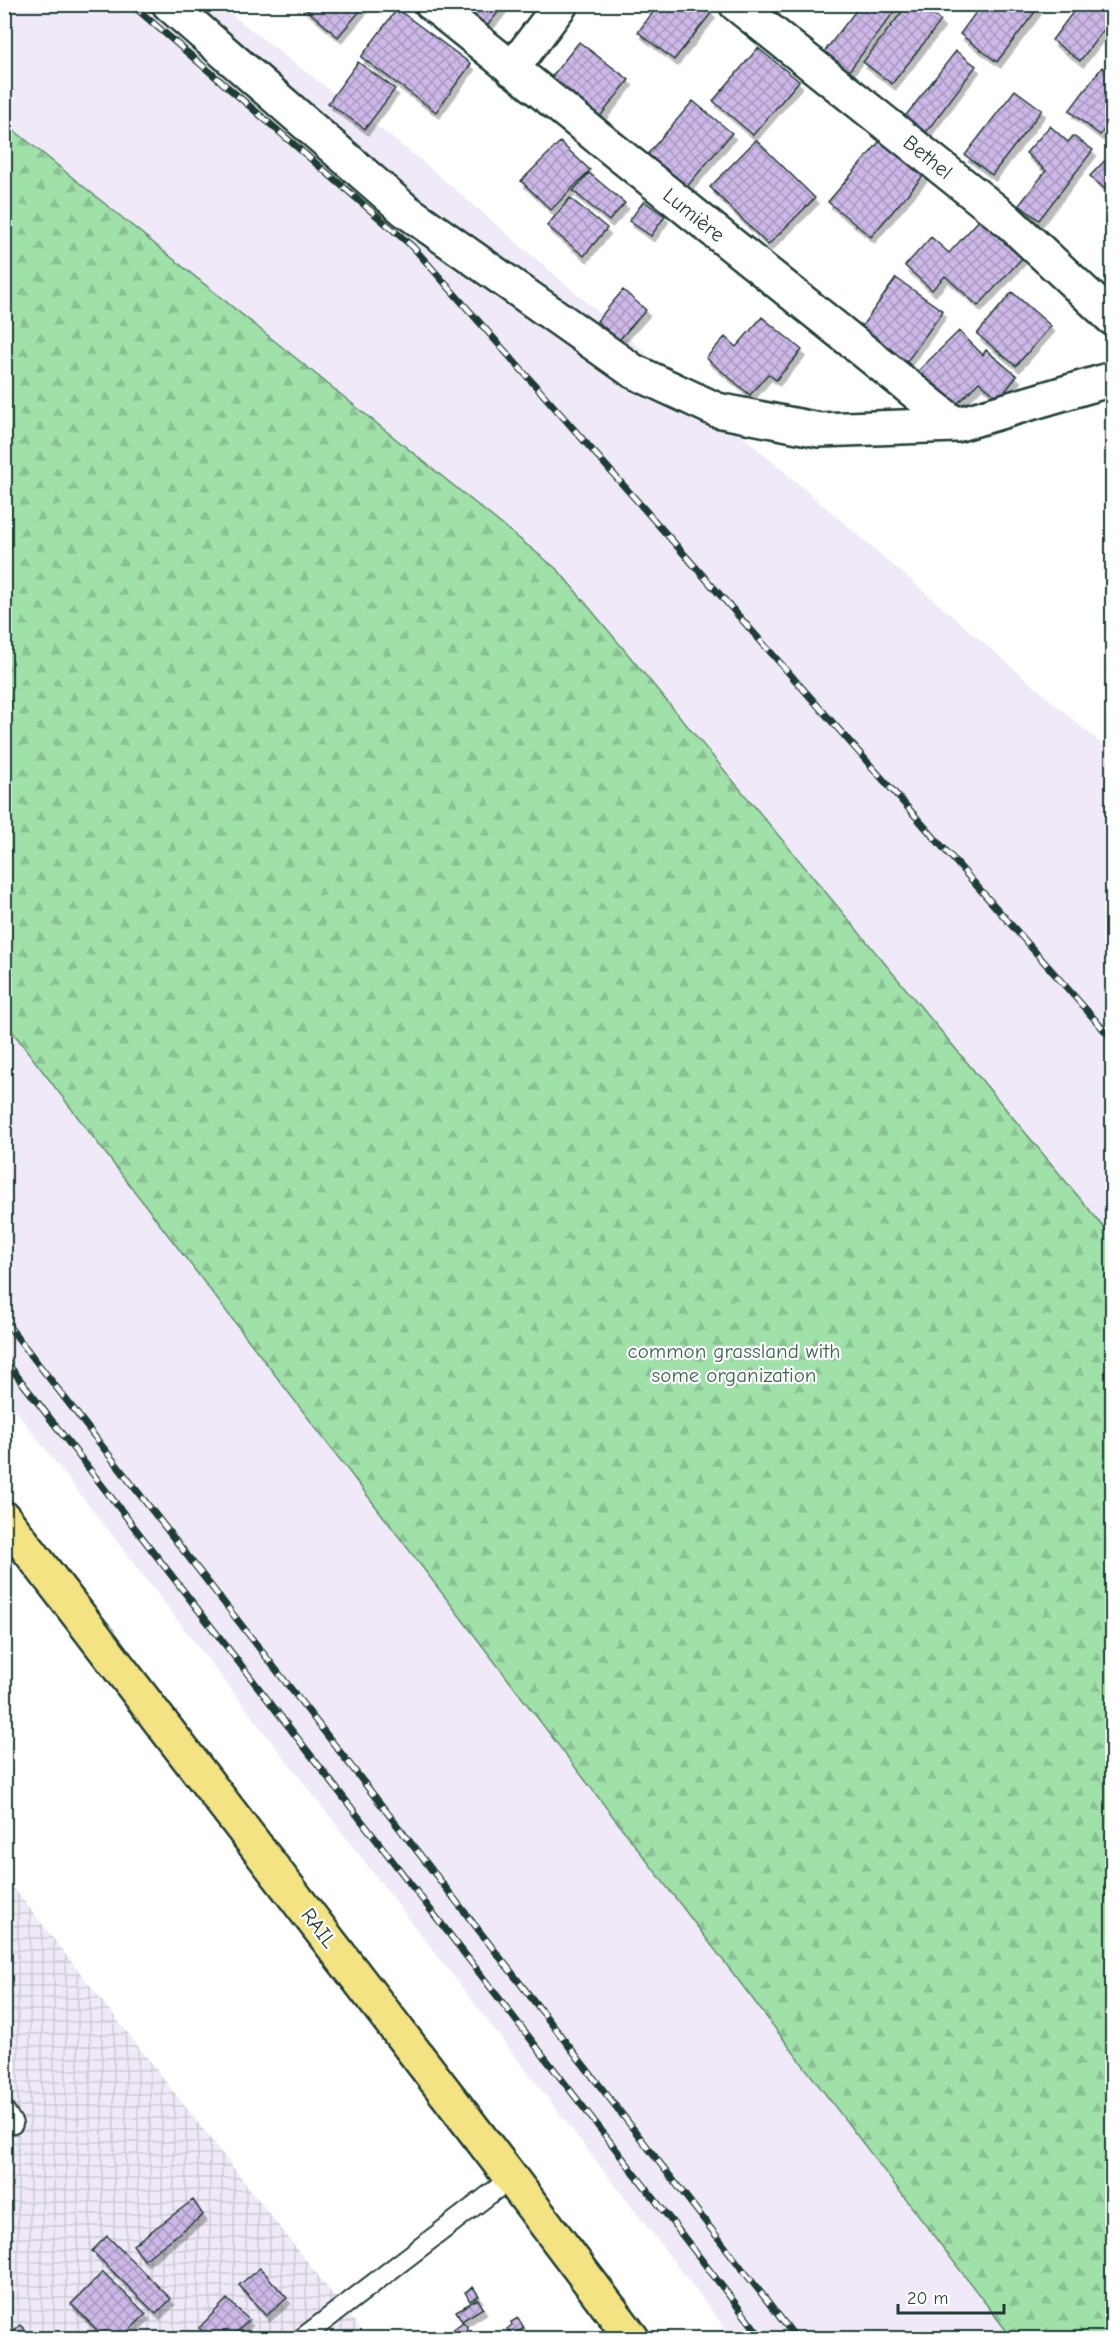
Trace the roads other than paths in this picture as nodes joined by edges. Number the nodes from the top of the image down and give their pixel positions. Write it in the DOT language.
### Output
graph roads {
  1 [pos="170,4"];
  2 [pos="432,4"];
  3 [pos="561,4"];
  4 [pos="736,4"];
  5 [pos="512,69"];
  6 [pos="1113,318"];
  7 [pos="1113,379"];
  8 [pos="956,425"];
  9 [pos="4,1518"];
  10 [pos="511,2178"];
  11 [pos="302,2338"];
  12 [pos="632,2338"];
  1 -- 8 [label="street"];
  2 -- 5 [label="street, Lumière"];
  3 -- 5 [label="street"];
  4 -- 6 [label="street, Bethel"];
  5 -- 8 [label="street, Lumière"];
  7 -- 8 [label="street"];
  9 -- 10 [label="main road, RAIL"];
  10 -- 11 [label="lane"];
  10 -- 12 [label="main road, RAIL"];
}
